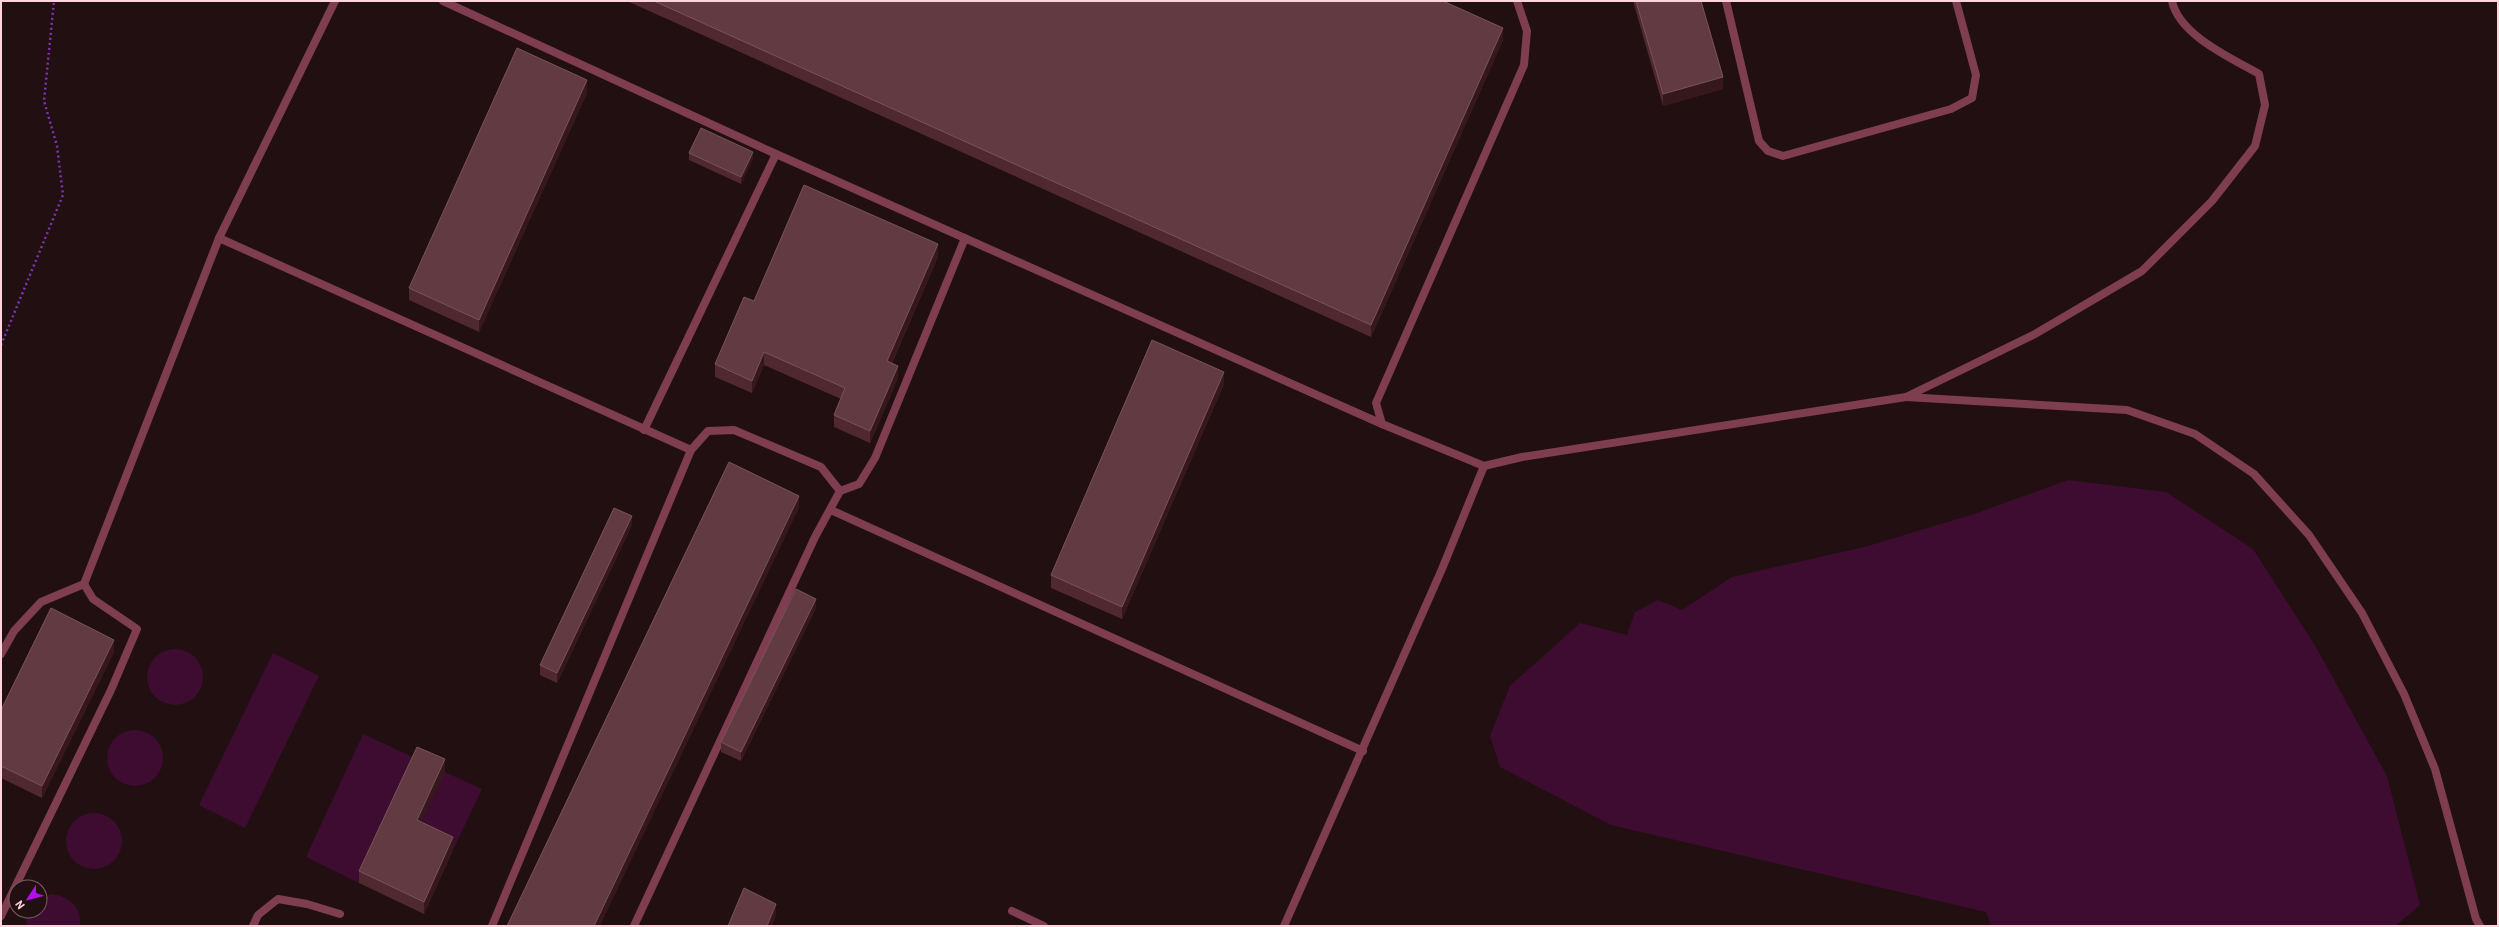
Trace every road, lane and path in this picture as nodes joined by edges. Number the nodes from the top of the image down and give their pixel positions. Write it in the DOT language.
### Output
graph roads {
  1 [pos="54,1"];
  2 [pos="335,1"];
  3 [pos="443,1"];
  4 [pos="1517,1"];
  5 [pos="1726,1"];
  6 [pos="1956,1"];
  7 [pos="2172,1"];
  8 [pos="776,154"];
  9 [pos="219,238"];
  10 [pos="965,238"];
  11 [pos="1,345"];
  12 [pos="1906,397"];
  13 [pos="1382,424"];
  14 [pos="644,430"];
  15 [pos="691,450"];
  16 [pos="1484,466"];
  17 [pos="840,491"];
  18 [pos="831,510"];
  19 [pos="84,584"];
  20 [pos="1,654"];
  21 [pos="1362,751"];
  22 [pos="1012,911"];
  23 [pos="340,914"];
  24 [pos="1,916"];
  25 [pos="253,926"];
  26 [pos="492,926"];
  27 [pos="634,926"];
  28 [pos="1044,926"];
  29 [pos="1284,926"];
  30 [pos="2480,926"];
  1 -- 11 [label="path"];
  2 -- 9 [label="street"];
  3 -- 8 [label="street"];
  4 -- 13 [label="street"];
  5 -- 6 [label="street"];
  7 -- 12 [label="street"];
  8 -- 10 [label="street"];
  8 -- 14 [label="street"];
  9 -- 14 [label="street"];
  9 -- 19 [label="street"];
  10 -- 13 [label="street"];
  10 -- 17 [label="street"];
  12 -- 16 [label="street"];
  12 -- 30 [label="street"];
  13 -- 16 [label="street"];
  14 -- 15 [label="street"];
  15 -- 17 [label="street"];
  15 -- 26 [label="street"];
  16 -- 21 [label="street"];
  17 -- 18 [label="street"];
  18 -- 21 [label="street"];
  18 -- 27 [label="street"];
  19 -- 20 [label="street"];
  19 -- 24 [label="street"];
  21 -- 29 [label="street"];
  22 -- 28 [label="street"];
  23 -- 25 [label="street"];
}
